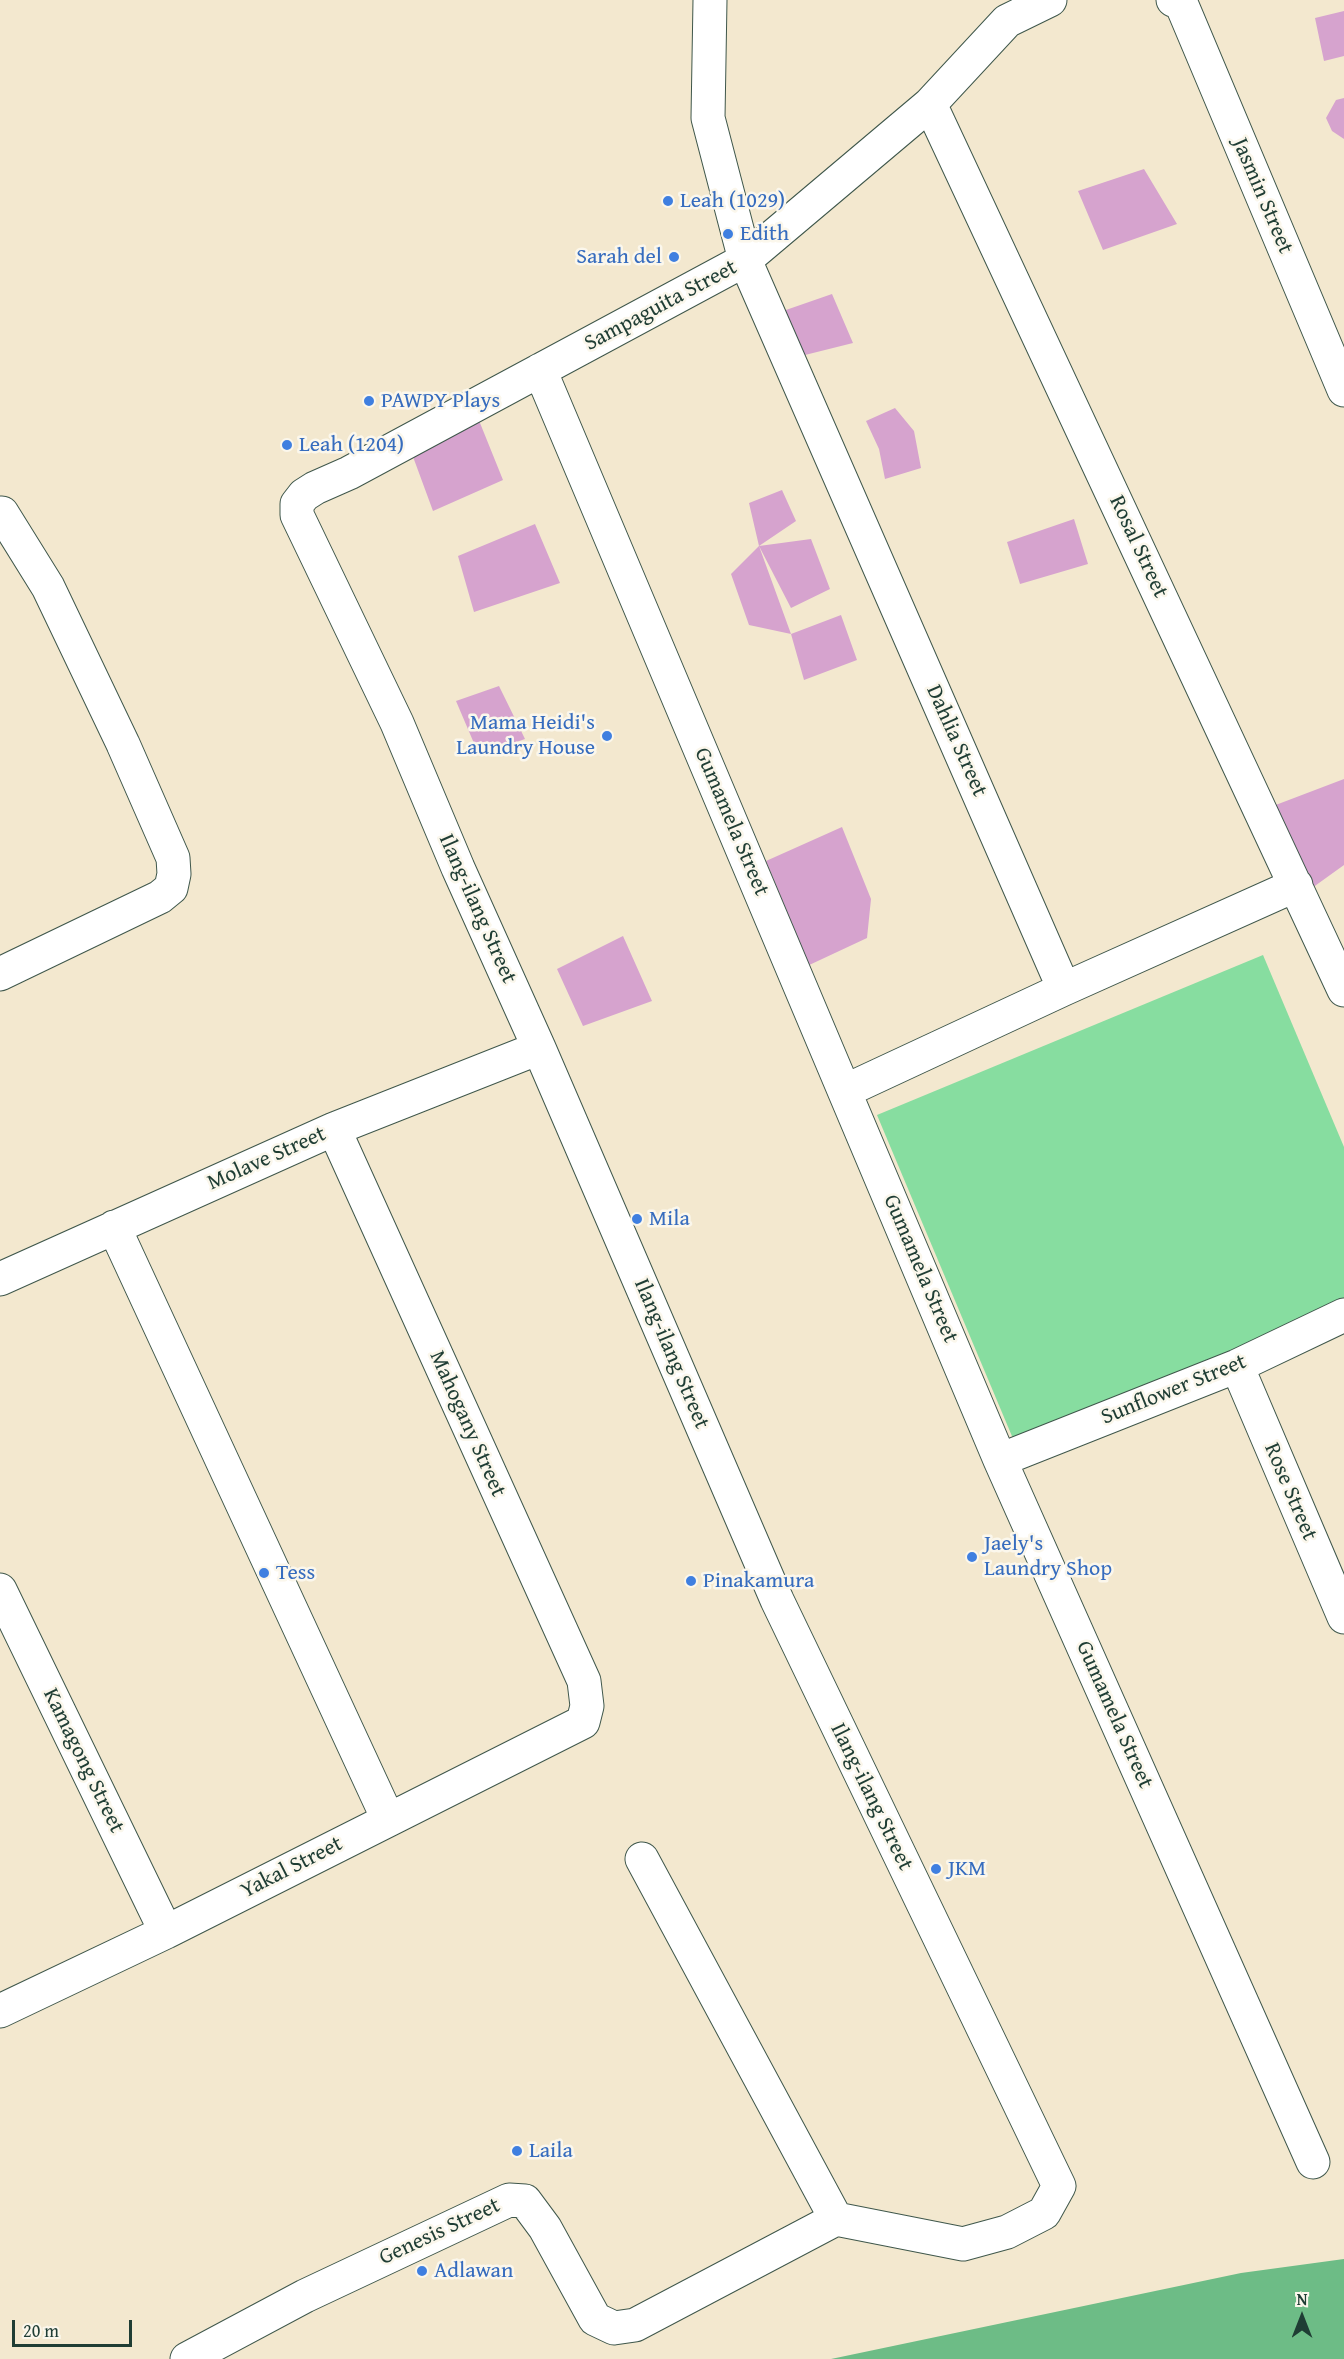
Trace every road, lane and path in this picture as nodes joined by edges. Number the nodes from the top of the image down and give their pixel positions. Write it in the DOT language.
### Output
graph roads {
  1 [pos="710,0"];
  2 [pos="1050,0"];
  3 [pos="1177,1"];
  4 [pos="930,104"];
  5 [pos="746,260"];
  6 [pos="540,370"];
  7 [pos="1344,390"];
  8 [pos="2,513"];
  9 [pos="297,515"];
  10 [pos="1296,885"];
  11 [pos="0,975"];
  12 [pos="1064,988"];
  13 [pos="1344,990"];
  14 [pos="539,1048"];
  15 [pos="845,1092"];
  16 [pos="334,1129"];
  17 [pos="114,1227"];
  18 [pos="0,1279"];
  19 [pos="1344,1315"];
  20 [pos="1237,1366"];
  21 [pos="1000,1460"];
  22 [pos="0,1590"];
  23 [pos="1344,1617"];
  24 [pos="583,1722"];
  25 [pos="388,1819"];
  26 [pos="642,1859"];
  27 [pos="166,1932"];
  28 [pos="0,2011"];
  29 [pos="1313,2162"];
  30 [pos="836,2218"];
  31 [pos="188,2359"];
  1 -- 5 [label="street, Dahlia Street"];
  2 -- 4 [label="street, Sampaguita Street"];
  3 -- 7 [label="street, Jasmin Street"];
  4 -- 5 [label="street, Sampaguita Street"];
  4 -- 10 [label="street, Rosal Street"];
  5 -- 6 [label="street, Sampaguita Street"];
  5 -- 12 [label="street, Dahlia Street"];
  6 -- 9 [label="street, Sampaguita Street"];
  6 -- 15 [label="street, Gumamela Street"];
  8 -- 11 [label="street"];
  9 -- 14 [label="street, Ilang-ilang Street"];
  10 -- 12 [label="street"];
  10 -- 13 [label="street, Rosal Street"];
  12 -- 15 [label="street"];
  14 -- 16 [label="street, Molave Street"];
  14 -- 30 [label="street, Ilang-ilang Street"];
  15 -- 21 [label="street, Gumamela Street"];
  16 -- 17 [label="street, Molave Street"];
  16 -- 24 [label="street, Mahogany Street"];
  17 -- 18 [label="street, Molave Street"];
  17 -- 25 [label="street"];
  19 -- 20 [label="street, Sunflower Street"];
  20 -- 21 [label="street, Sunflower Street"];
  20 -- 23 [label="street, Rose Street"];
  21 -- 29 [label="street, Gumamela Street"];
  22 -- 27 [label="street, Kamagong Street"];
  24 -- 25 [label="street, Yakal Street"];
  25 -- 27 [label="street, Yakal Street"];
  26 -- 30 [label="street"];
  27 -- 28 [label="street, Yakal Street"];
  30 -- 31 [label="street, Genesis Street"];
}
